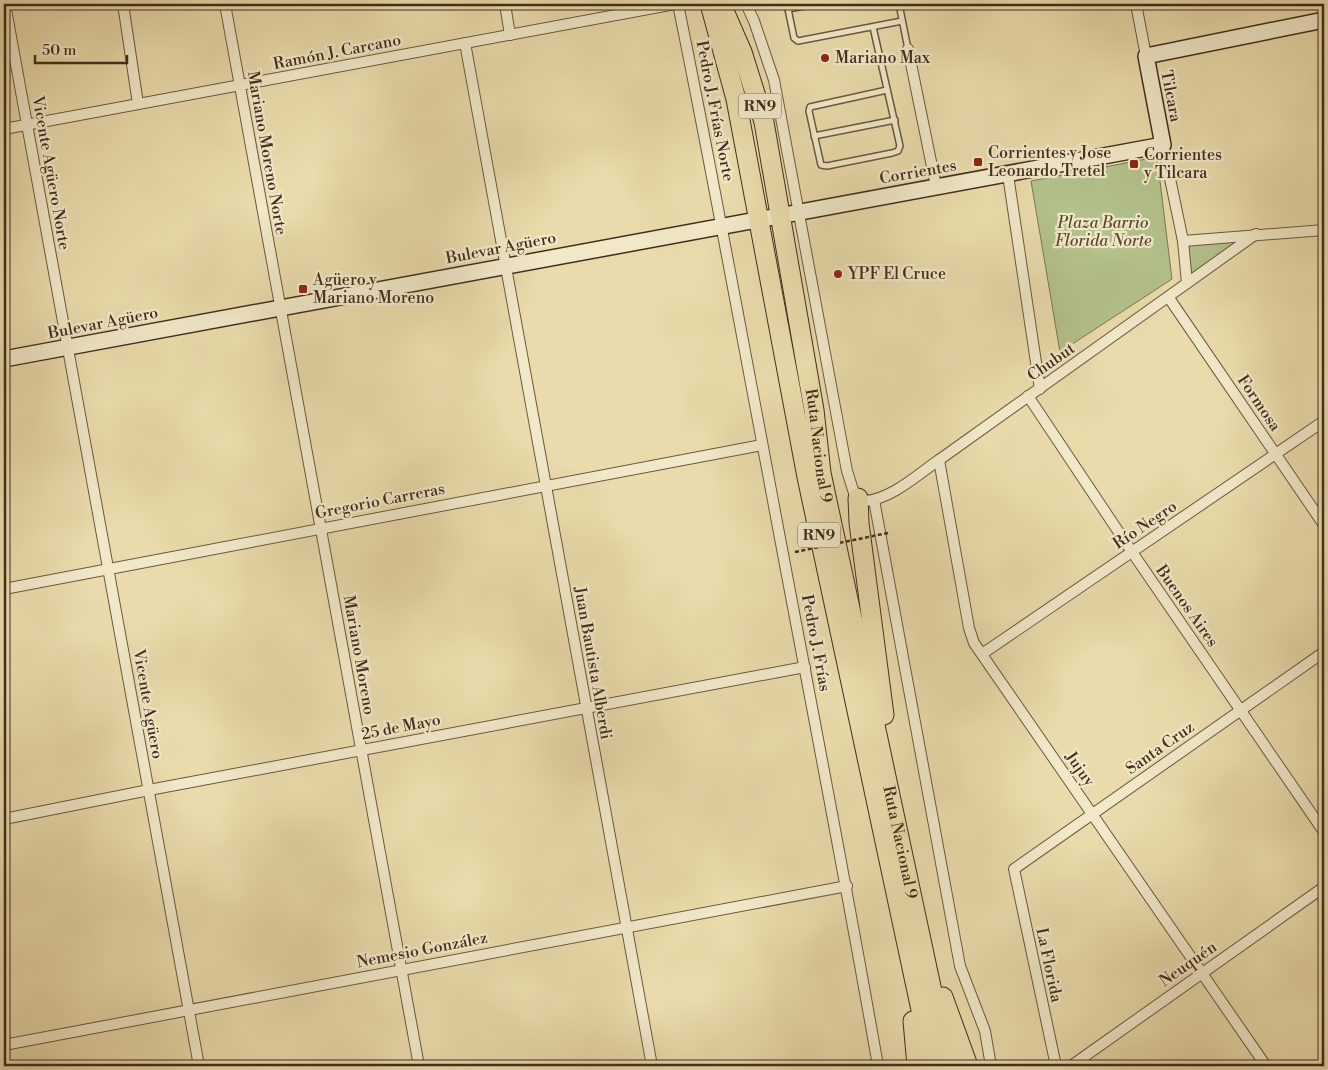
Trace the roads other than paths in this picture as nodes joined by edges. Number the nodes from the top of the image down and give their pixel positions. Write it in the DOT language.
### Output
graph roads {
  1 [pos="5,4"];
  2 [pos="123,4"];
  3 [pos="225,4"];
  4 [pos="505,4"];
  5 [pos="677,4"];
  6 [pos="710,4"];
  7 [pos="721,4"];
  8 [pos="746,4"];
  9 [pos="815,4"];
  10 [pos="899,4"];
  11 [pos="1136,4"];
  12 [pos="787,6"];
  13 [pos="1324,20"];
  14 [pos="902,21"];
  15 [pos="873,26"];
  16 [pos="510,35"];
  17 [pos="465,43"];
  18 [pos="908,49"];
  19 [pos="1146,56"];
  20 [pos="240,85"];
  21 [pos="887,90"];
  22 [pos="138,104"];
  23 [pos="894,120"];
  24 [pos="27,125"];
  25 [pos="4,129"];
  26 [pos="814,136"];
  27 [pos="1163,145"];
  28 [pos="1008,175"];
  29 [pos="936,186"];
  30 [pos="789,213"];
  31 [pos="759,218"];
  32 [pos="723,225"];
  33 [pos="1324,230"];
  34 [pos="1256,234"];
  35 [pos="1182,242"];
  36 [pos="506,265"];
  37 [pos="1187,283"];
  38 [pos="1169,298"];
  39 [pos="280,307"];
  40 [pos="68,347"];
  41 [pos="4,359"];
  42 [pos="1040,389"];
  43 [pos="1028,396"];
  44 [pos="1324,421"];
  45 [pos="762,445"];
  46 [pos="1276,454"];
  47 [pos="939,460"];
  48 [pos="546,486"];
  49 [pos="866,499"];
  50 [pos="1324,524"];
  51 [pos="320,528"];
  52 [pos="1132,552"];
  53 [pos="108,567"];
  54 [pos="4,589"];
  55 [pos="1324,652"];
  56 [pos="982,654"];
  57 [pos="805,667"];
  58 [pos="586,708"];
  59 [pos="1241,710"];
  60 [pos="361,750"];
  61 [pos="148,790"];
  62 [pos="893,808"];
  63 [pos="1093,814"];
  64 [pos="4,820"];
  65 [pos="1324,832"];
  66 [pos="1014,869"];
  67 [pos="847,886"];
  68 [pos="1324,887"];
  69 [pos="626,927"];
  70 [pos="919,932"];
  71 [pos="910,962"];
  72 [pos="401,969"];
  73 [pos="1200,974"];
  74 [pos="189,1009"];
  75 [pos="4,1046"];
  76 [pos="199,1066"];
  77 [pos="419,1066"];
  78 [pos="652,1066"];
  79 [pos="878,1066"];
  80 [pos="917,1066"];
  81 [pos="933,1066"];
  82 [pos="948,1066"];
  83 [pos="970,1066"];
  84 [pos="991,1066"];
  85 [pos="1056,1066"];
  86 [pos="1071,1066"];
  87 [pos="1266,1066"];
  1 -- 24 [label="street, Vicente Agüero Norte"];
  2 -- 22 [label="street"];
  3 -- 20 [label="street, Mariano Moreno Norte"];
  4 -- 16 [label="street"];
  5 -- 16 [label="street, Ramón J. Carcano"];
  5 -- 32 [label="street, Pedro J. Frías Norte"];
  6 -- 31 [label="highway, Ruta Nacional 9 / RN9"];
  7 -- 30 [label="highway, Ruta Nacional 9 / RN9"];
  8 -- 30 [label="street"];
  9 -- 12 [label="lane"];
  10 -- 14 [label="lane"];
  11 -- 19 [label="street, Tilcara"];
  12 -- 15 [label="lane"];
  13 -- 19 [label="main road"];
  14 -- 15 [label="lane"];
  14 -- 18 [label="lane"];
  15 -- 21 [label="lane"];
  16 -- 17 [label="street, Ramón J. Carcano"];
  17 -- 20 [label="street, Ramón J. Carcano"];
  17 -- 36 [label="street, Juan Bautista Alberdi"];
  18 -- 29 [label="street"];
  19 -- 27 [label="main road, Tilcara"];
  20 -- 22 [label="street, Ramón J. Carcano"];
  20 -- 39 [label="street, Mariano Moreno Norte"];
  21 -- 23 [label="lane"];
  21 -- 26 [label="lane"];
  22 -- 24 [label="street, Ramón J. Carcano"];
  23 -- 26 [label="lane"];
  23 -- 26 [label="lane"];
  24 -- 25 [label="street, Ramón J. Carcano"];
  24 -- 40 [label="street, Vicente Agüero Norte"];
  27 -- 28 [label="main road, Corrientes"];
  27 -- 35 [label="street, Tilcara"];
  28 -- 29 [label="main road, Corrientes"];
  28 -- 42 [label="street"];
  29 -- 30 [label="main road, Corrientes"];
  30 -- 31 [label="main road, Bulevar Agüero"];
  30 -- 49 [label="street"];
  30 -- 62 [label="highway, Ruta Nacional 9 / RN9"];
  31 -- 32 [label="main road, Bulevar Agüero"];
  31 -- 71 [label="highway, Ruta Nacional 9 / RN9"];
  32 -- 36 [label="main road, Bulevar Agüero"];
  32 -- 45 [label="street, Pedro J. Frías"];
  33 -- 34 [label="street"];
  34 -- 35 [label="street"];
  34 -- 37 [label="street, Chubut"];
  35 -- 37 [label="street, Tilcara"];
  36 -- 39 [label="main road, Bulevar Agüero"];
  36 -- 48 [label="street, Juan Bautista Alberdi"];
  37 -- 38 [label="street, Chubut"];
  38 -- 42 [label="street, Chubut"];
  38 -- 46 [label="street, Formosa"];
  39 -- 40 [label="main road, Bulevar Agüero"];
  39 -- 51 [label="street, Mariano Moreno"];
  40 -- 41 [label="main road, Bulevar Agüero"];
  40 -- 53 [label="street, Vicente Agüero"];
  42 -- 43 [label="street, Chubut"];
  43 -- 47 [label="street, Chubut"];
  43 -- 52 [label="street, Buenos Aires"];
  44 -- 46 [label="street, Río Negro"];
  45 -- 48 [label="street, Gregorio Carreras"];
  45 -- 57 [label="street, Pedro J. Frías"];
  46 -- 50 [label="street, Formosa"];
  46 -- 52 [label="street, Río Negro"];
  47 -- 49 [label="street, Chubut"];
  47 -- 56 [label="street, Jujuy"];
  48 -- 51 [label="street, Gregorio Carreras"];
  48 -- 58 [label="street, Juan Bautista Alberdi"];
  49 -- 62 [label="highway"];
  49 -- 84 [label="street"];
  51 -- 53 [label="street, Gregorio Carreras"];
  51 -- 60 [label="street, Mariano Moreno"];
  52 -- 56 [label="street, Río Negro"];
  52 -- 59 [label="street, Buenos Aires"];
  53 -- 54 [label="street, Gregorio Carreras"];
  53 -- 61 [label="street, Vicente Agüero"];
  55 -- 59 [label="street, Santa Cruz"];
  56 -- 63 [label="street, Jujuy"];
  57 -- 58 [label="street, 25 de Mayo"];
  57 -- 67 [label="street, Pedro J. Frías"];
  58 -- 60 [label="street, 25 de Mayo"];
  58 -- 69 [label="street, Juan Bautista Alberdi"];
  59 -- 63 [label="street, Santa Cruz"];
  59 -- 65 [label="street, Buenos Aires"];
  60 -- 61 [label="street, 25 de Mayo"];
  60 -- 72 [label="street, Mariano Moreno"];
  61 -- 64 [label="street, 25 de Mayo"];
  61 -- 74 [label="street, Vicente Agüero"];
  62 -- 70 [label="highway, Ruta Nacional 9 / RN9"];
  63 -- 66 [label="street, Santa Cruz"];
  63 -- 73 [label="street, Jujuy"];
  66 -- 85 [label="street, La Florida"];
  67 -- 69 [label="street, Nemesio González"];
  67 -- 79 [label="street, Pedro J. Frías"];
  68 -- 73 [label="street, Neuquén"];
  69 -- 72 [label="street, Nemesio González"];
  69 -- 78 [label="street, Juan Bautista Alberdi"];
  70 -- 82 [label="highway, Ruta Nacional 9 / RN9"];
  70 -- 83 [label="highway"];
  71 -- 80 [label="highway"];
  71 -- 81 [label="highway, Ruta Nacional 9 / RN9"];
  72 -- 74 [label="street, Nemesio González"];
  72 -- 77 [label="street, Mariano Moreno"];
  73 -- 86 [label="street, Neuquén"];
  73 -- 87 [label="street, Jujuy"];
  74 -- 75 [label="street, Nemesio González"];
  74 -- 76 [label="street, Vicente Agüero"];
}
